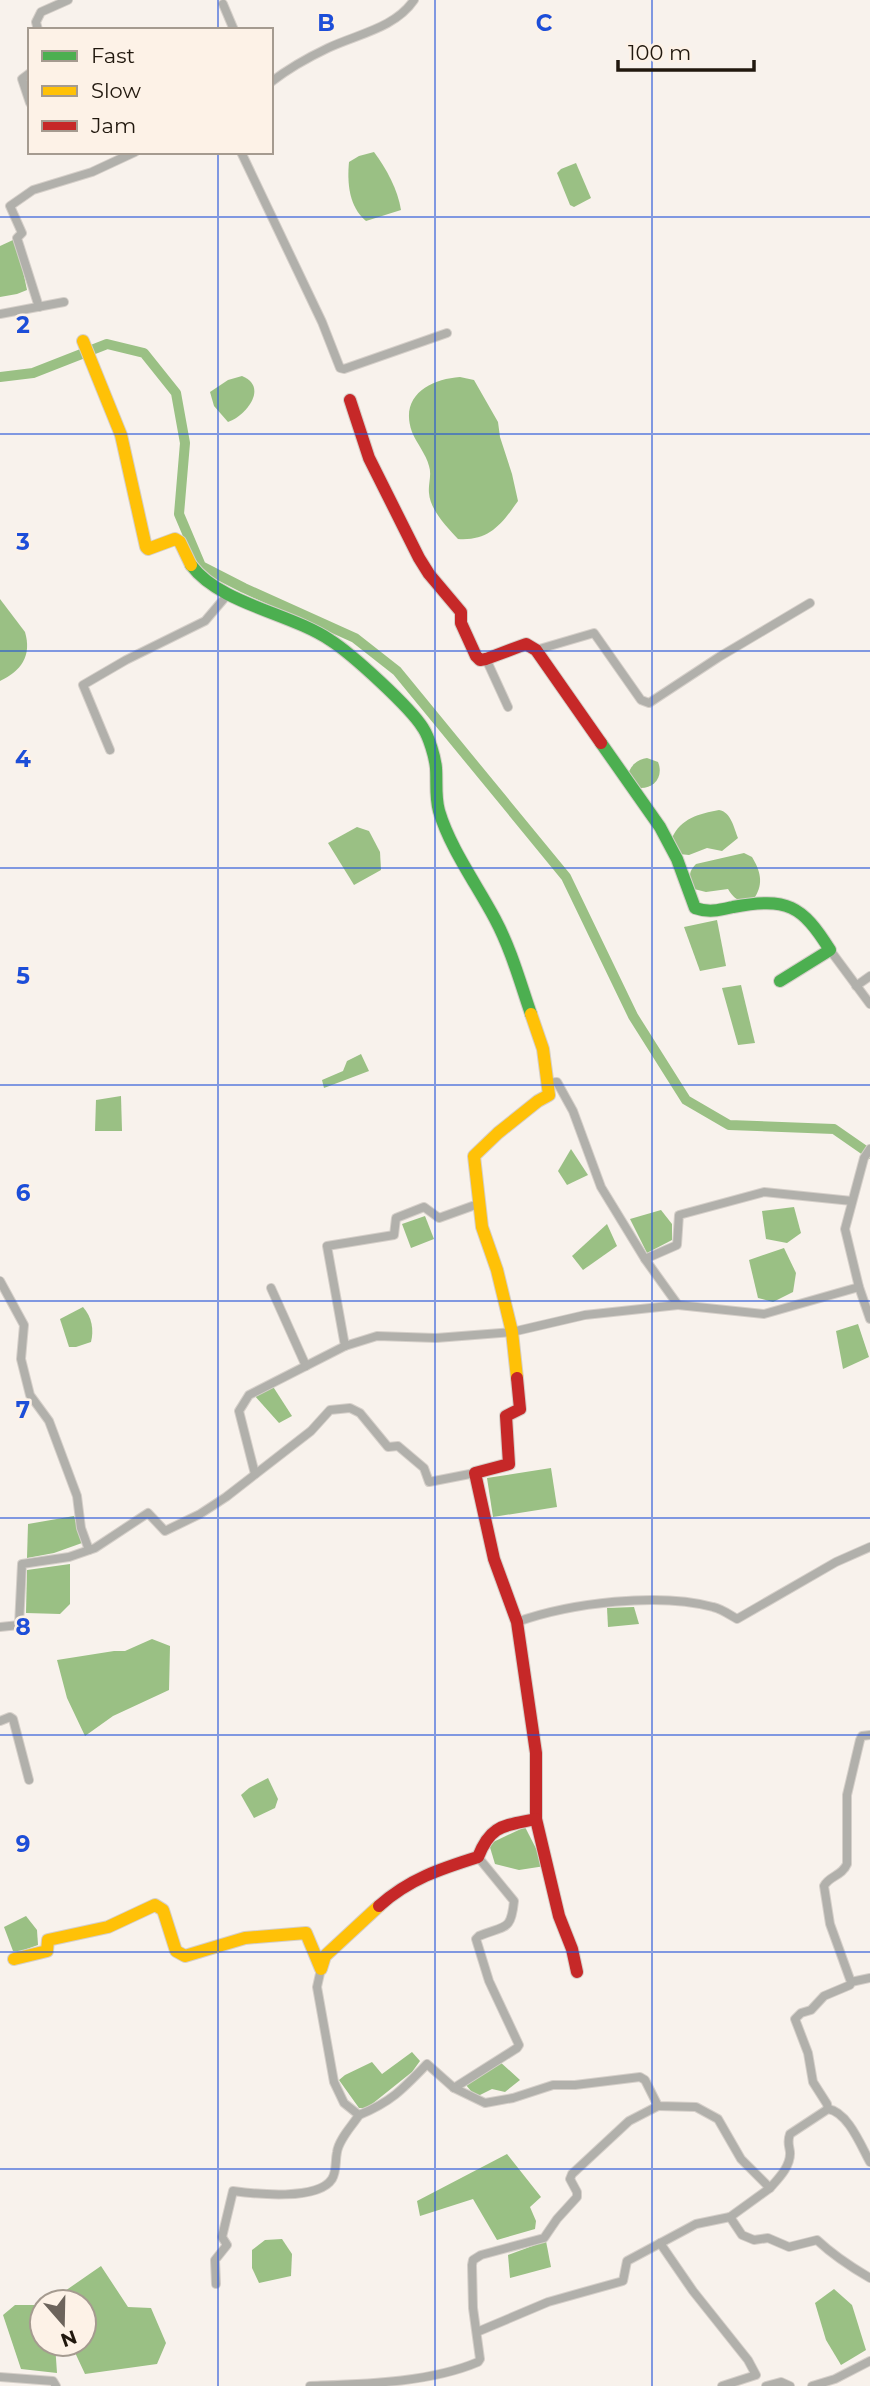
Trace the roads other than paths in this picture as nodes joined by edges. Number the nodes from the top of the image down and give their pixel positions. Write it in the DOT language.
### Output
graph roads {
  1 [pos="68,0"];
  2 [pos="414,0"];
  3 [pos="223,4"];
  4 [pos="38,28"];
  5 [pos="233,28"];
  6 [pos="28,74"];
  7 [pos="273,81"];
  8 [pos="28,97"];
  9 [pos="131,154"];
  10 [pos="242,154"];
  11 [pos="64,302"];
  12 [pos="39,307"];
  13 [pos="0,314"];
  14 [pos="447,333"];
  15 [pos="85,344"];
  16 [pos="350,400"];
  17 [pos="228,594"];
  18 [pos="810,603"];
  19 [pos="536,650"];
  20 [pos="486,659"];
  21 [pos="508,707"];
  22 [pos="110,750"];
  23 [pos="830,950"];
  24 [pos="870,976"];
  25 [pos="780,981"];
  26 [pos="856,986"];
  27 [pos="870,1004"];
  28 [pos="547,1083"];
  29 [pos="870,1149"];
  30 [pos="852,1201"];
  31 [pos="478,1205"];
  32 [pos="645,1259"];
  33 [pos="0,1281"];
  34 [pos="859,1287"];
  35 [pos="271,1288"];
  36 [pos="678,1305"];
  37 [pos="870,1320"];
  38 [pos="512,1332"];
  39 [pos="345,1346"];
  40 [pos="306,1366"];
  41 [pos="475,1473"];
  42 [pos="255,1474"];
  43 [pos="870,1547"];
  44 [pos="89,1550"];
  45 [pos="517,1622"];
  46 [pos="0,1627"];
  47 [pos="0,1721"];
  48 [pos="870,1735"];
  49 [pos="29,1780"];
  50 [pos="536,1819"];
  51 [pos="478,1857"];
  52 [pos="14,1959"];
  53 [pos="321,1969"];
  54 [pos="577,1972"];
  55 [pos="870,1978"];
  56 [pos="851,1982"];
  57 [pos="454,2088"];
  58 [pos="658,2106"];
  59 [pos="828,2109"];
  60 [pos="359,2115"];
  61 [pos="870,2162"];
  62 [pos="770,2188"];
  63 [pos="730,2217"];
  64 [pos="660,2244"];
  65 [pos="870,2278"];
  66 [pos="216,2284"];
  67 [pos="477,2332"];
  68 [pos="870,2361"];
  69 [pos="756,2375"];
  70 [pos="0,2376"];
  71 [pos="56,2386"];
  72 [pos="310,2386"];
  73 [pos="722,2386"];
  74 [pos="764,2386"];
  75 [pos="790,2386"];
  76 [pos="812,2386"];
  1 -- 4 [label="street"];
  2 -- 7 [label="street"];
  3 -- 5 [label="street"];
  6 -- 8 [label="street"];
  9 -- 12 [label="street"];
  10 -- 14 [label="street"];
  11 -- 12 [label="street"];
  12 -- 13 [label="street"];
  15 -- 17 [label="street"];
  16 -- 20 [label="street"];
  17 -- 22 [label="street"];
  17 -- 28 [label="street"];
  18 -- 19 [label="street"];
  19 -- 20 [label="street"];
  19 -- 23 [label="street"];
  20 -- 21 [label="street"];
  23 -- 25 [label="street"];
  23 -- 26 [label="street"];
  24 -- 26 [label="street"];
  26 -- 27 [label="street"];
  28 -- 31 [label="street"];
  28 -- 32 [label="street"];
  29 -- 30 [label="street"];
  30 -- 32 [label="street"];
  30 -- 34 [label="street"];
  31 -- 38 [label="street"];
  31 -- 39 [label="street"];
  32 -- 36 [label="street"];
  33 -- 44 [label="street"];
  34 -- 36 [label="street"];
  34 -- 37 [label="street"];
  35 -- 40 [label="street"];
  36 -- 38 [label="street"];
  38 -- 39 [label="street"];
  38 -- 41 [label="street"];
  39 -- 40 [label="street"];
  40 -- 42 [label="street"];
  41 -- 42 [label="street"];
  41 -- 45 [label="street"];
  42 -- 44 [label="street"];
  43 -- 45 [label="street"];
  44 -- 46 [label="street"];
  45 -- 50 [label="street"];
  47 -- 49 [label="street"];
  48 -- 56 [label="street"];
  50 -- 51 [label="street"];
  50 -- 54 [label="street"];
  51 -- 53 [label="street"];
  51 -- 57 [label="street"];
  52 -- 53 [label="street"];
  53 -- 60 [label="street"];
  55 -- 56 [label="street"];
  56 -- 59 [label="street"];
  57 -- 58 [label="street"];
  57 -- 60 [label="street"];
  58 -- 62 [label="street"];
  58 -- 67 [label="street"];
  59 -- 61 [label="street"];
  59 -- 62 [label="street"];
  60 -- 66 [label="street"];
  62 -- 63 [label="street"];
  63 -- 64 [label="street"];
  63 -- 65 [label="street"];
  64 -- 67 [label="street"];
  64 -- 69 [label="street"];
  67 -- 72 [label="street"];
  68 -- 76 [label="street"];
  69 -- 73 [label="street"];
  69 -- 74 [label="street"];
  70 -- 71 [label="street"];
  74 -- 75 [label="street"];
}
